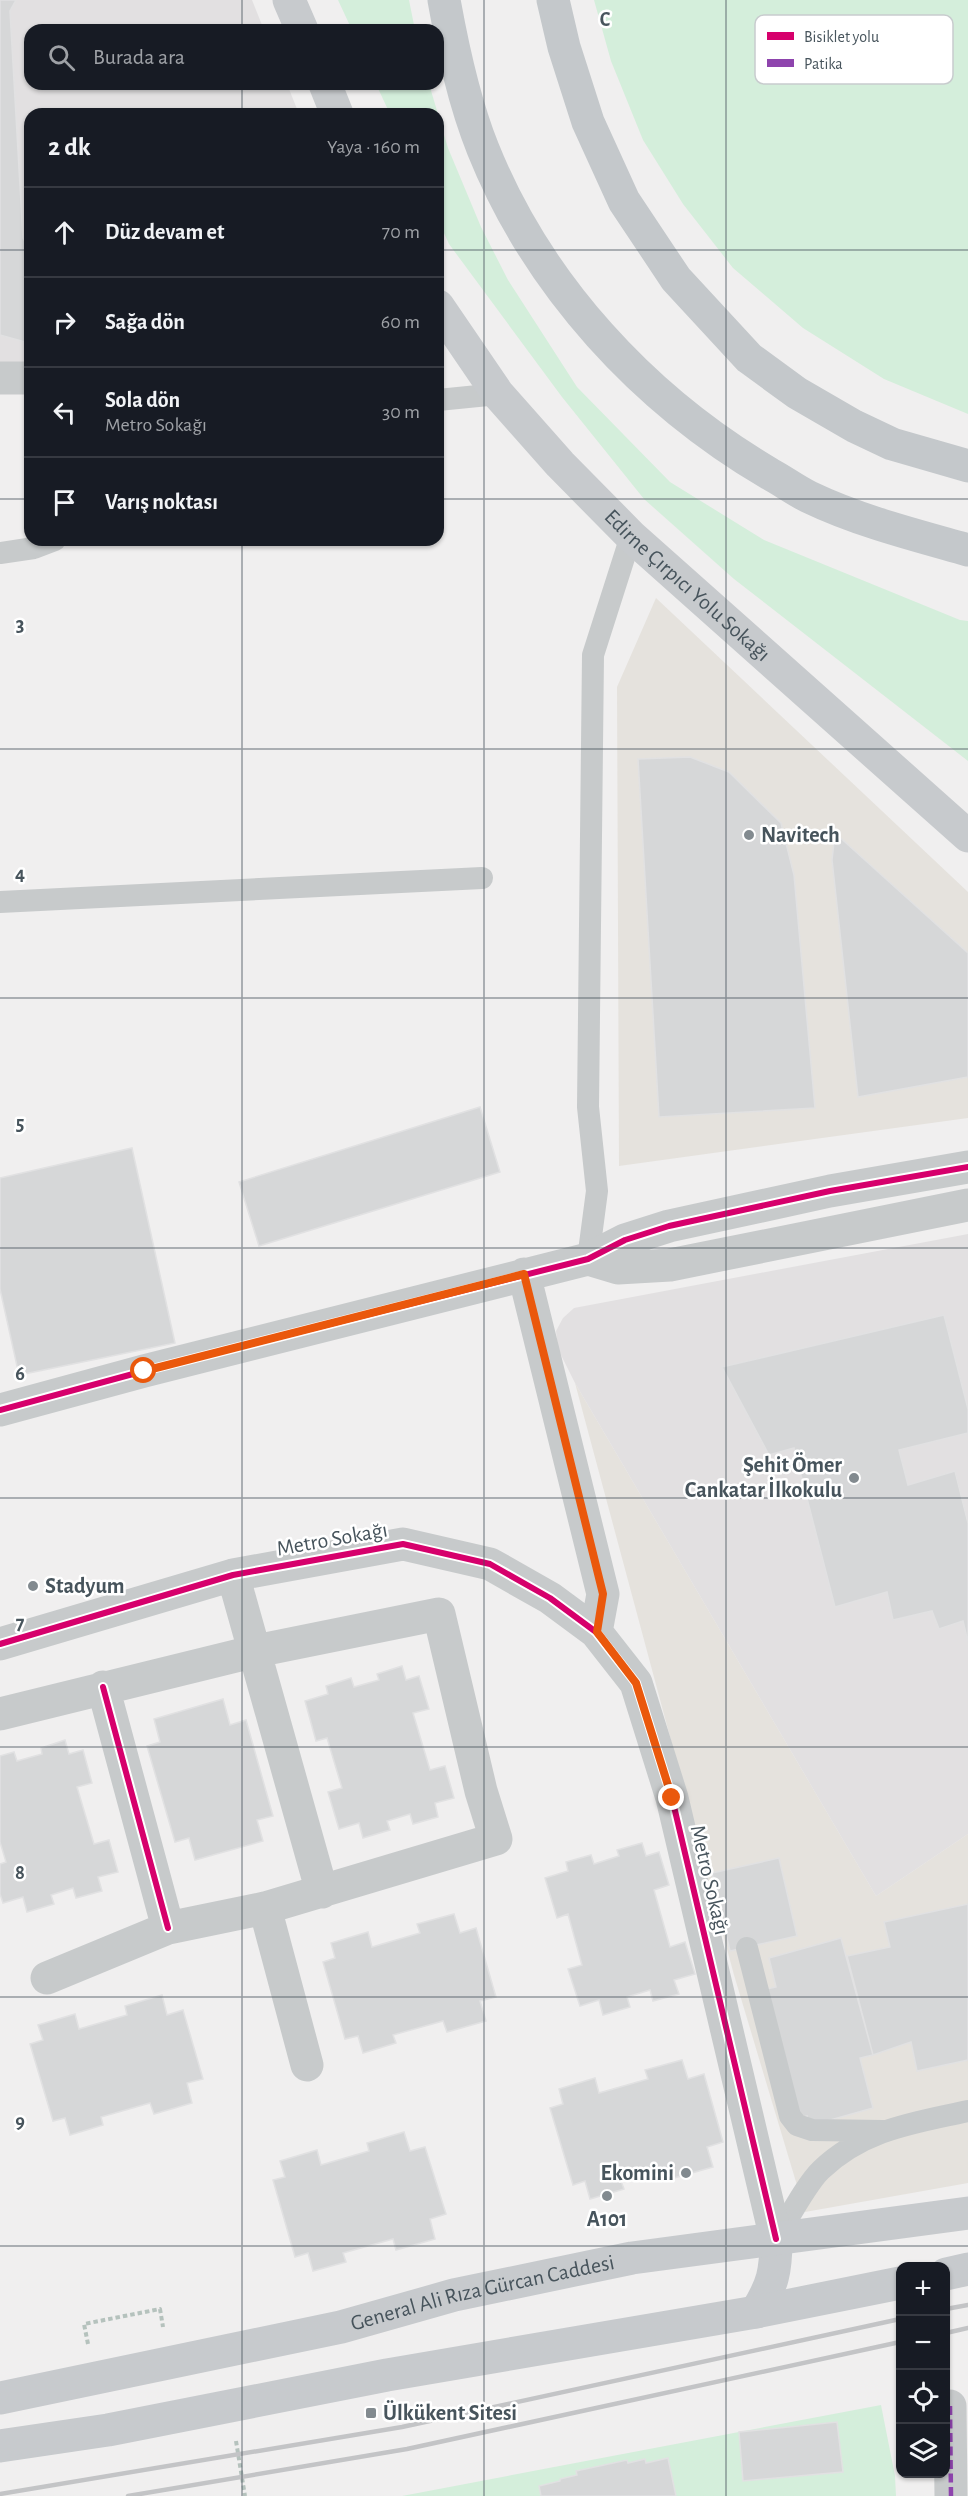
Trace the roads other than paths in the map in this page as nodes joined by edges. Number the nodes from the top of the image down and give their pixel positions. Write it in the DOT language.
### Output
graph roads {
  1 [pos="289,0"];
  2 [pos="444,0"];
  3 [pos="553,0"];
  4 [pos="299,24"];
  5 [pos="327,90"];
  6 [pos="335,108"];
  7 [pos="444,315"];
  8 [pos="0,378"];
  9 [pos="24,378"];
  10 [pos="498,394"];
  11 [pos="444,399"];
  12 [pos="968,466"];
  13 [pos="631,536"];
  14 [pos="39,546"];
  15 [pos="968,550"];
  16 [pos="0,553"];
  17 [pos="968,836"];
  18 [pos="482,878"];
  19 [pos="0,902"];
  20 [pos="968,1167"];
  21 [pos="968,1205"];
  22 [pos="588,1259"];
  23 [pos="524,1274"];
  24 [pos="0,1410"];
  25 [pos="233,1575"];
  26 [pos="597,1632"];
  27 [pos="0,1644"];
  28 [pos="255,1651"];
  29 [pos="103,1688"];
  30 [pos="0,1714"];
  31 [pos="322,1892"];
  32 [pos="265,1908"];
  33 [pos="168,1928"];
  34 [pos="747,1948"];
  35 [pos="47,1978"];
  36 [pos="307,2065"];
  37 [pos="968,2110"];
  38 [pos="883,2131"];
  39 [pos="968,2214"];
  40 [pos="776,2239"];
  41 [pos="968,2270"];
  42 [pos="950,2273"];
  43 [pos="896,2284"];
  44 [pos="756,2312"];
  45 [pos="0,2398"];
  46 [pos="950,2406"];
  47 [pos="0,2446"];
  48 [pos="951,2496"];
  1 -- 4 [label="main road"];
  2 -- 15 [label="main road"];
  3 -- 12 [label="main road"];
  5 -- 6 [label="main road"];
  7 -- 10 [label="main road, Edirne Çırpıcı Yolu Sokağı"];
  8 -- 9 [label="street"];
  10 -- 11 [label="lane"];
  10 -- 13 [label="main road, Edirne Çırpıcı Yolu Sokağı"];
  13 -- 17 [label="main road, Edirne Çırpıcı Yolu Sokağı"];
  13 -- 22 [label="lane"];
  14 -- 16 [label="lane"];
  18 -- 19 [label="lane"];
  20 -- 22 [label="street"];
  21 -- 22 [label="street"];
  22 -- 23 [label="street"];
  23 -- 24 [label="street"];
  23 -- 26 [label="street"];
  25 -- 26 [label="street, Metro Sokağı"];
  25 -- 27 [label="street, Metro Sokağı"];
  25 -- 28 [label="street"];
  26 -- 40 [label="street, Metro Sokağı"];
  28 -- 29 [label="street"];
  28 -- 31 [label="street"];
  28 -- 31 [label="street"];
  29 -- 30 [label="street"];
  29 -- 33 [label="street"];
  31 -- 32 [label="street"];
  32 -- 33 [label="street"];
  32 -- 36 [label="street"];
  33 -- 35 [label="street"];
  34 -- 38 [label="lane"];
  37 -- 38 [label="lane"];
  38 -- 40 [label="lane"];
  39 -- 40 [label="main road, General Ali Rıza Gürcan Caddesi"];
  40 -- 44 [label="main road"];
  40 -- 45 [label="main road, General Ali Rıza Gürcan Caddesi"];
  41 -- 42 [label="main road"];
  43 -- 44 [label="main road"];
  44 -- 47 [label="main road"];
  46 -- 48 [label="street"];
}
